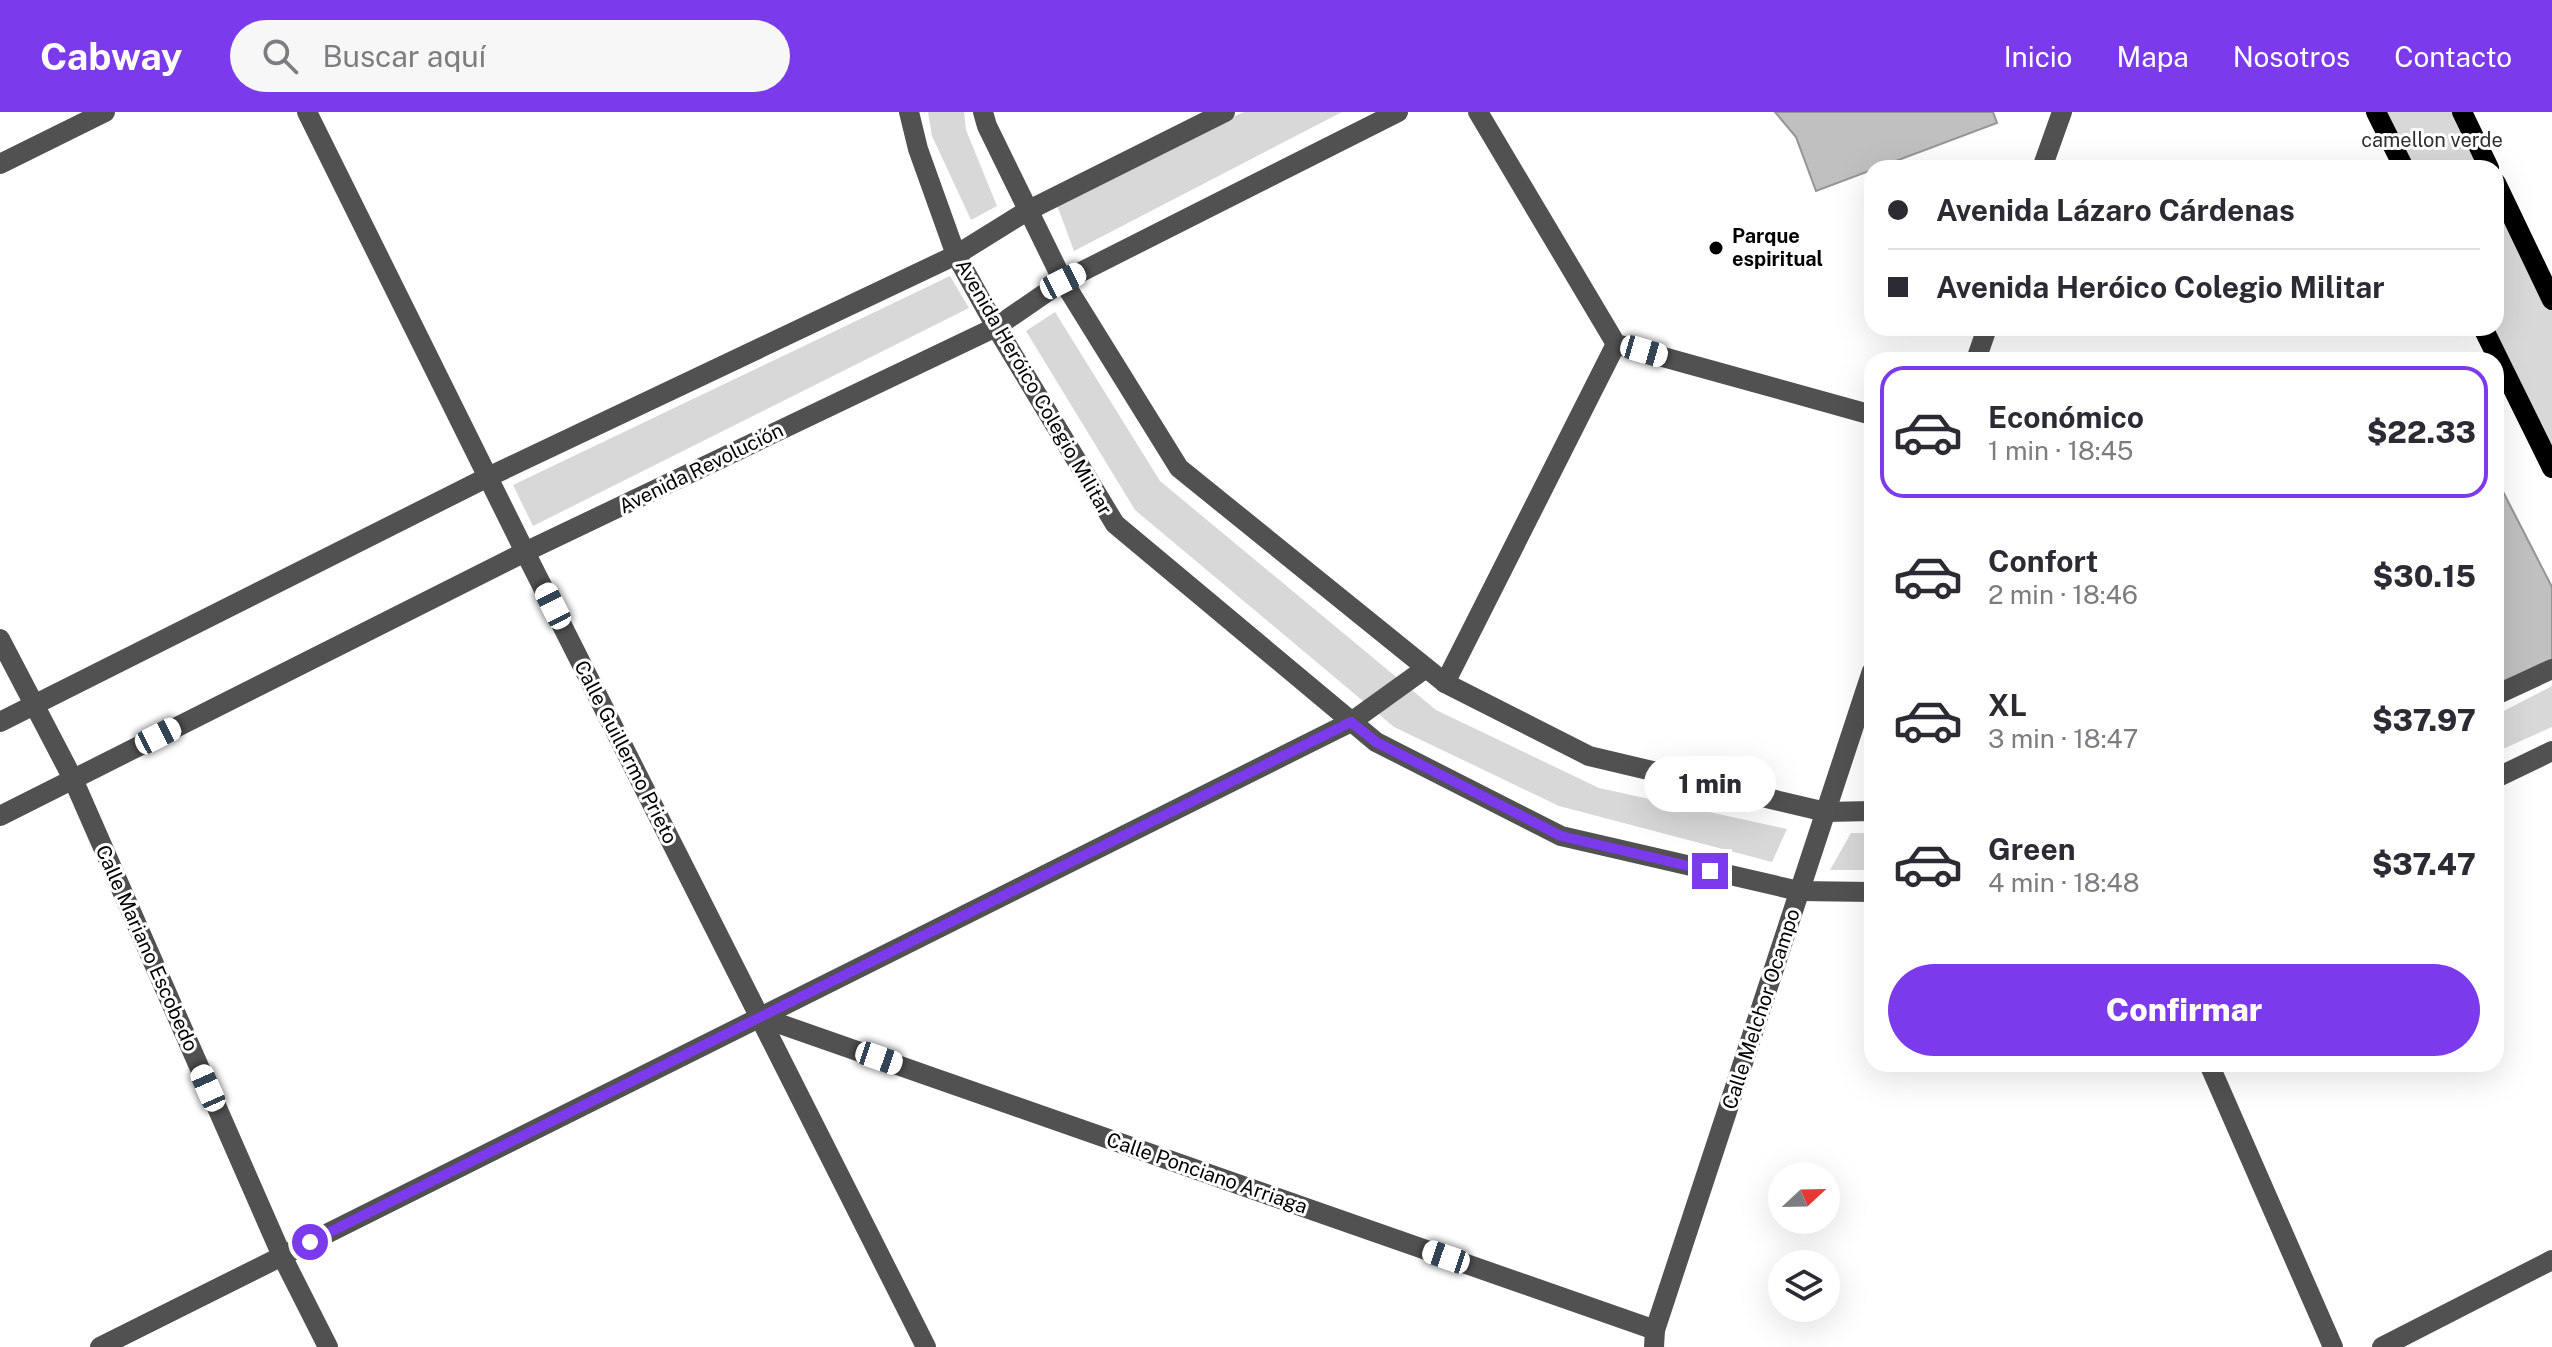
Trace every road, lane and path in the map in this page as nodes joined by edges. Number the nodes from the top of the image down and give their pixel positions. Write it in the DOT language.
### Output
graph roads {
  1 [pos="105,112"];
  2 [pos="307,112"];
  3 [pos="909,112"];
  4 [pos="983,112"];
  5 [pos="1225,112"];
  6 [pos="1398,112"];
  7 [pos="1478,112"];
  8 [pos="2062,112"];
  9 [pos="2376,112"];
  10 [pos="2462,112"];
  11 [pos="2045,160"];
  12 [pos="2400,160"];
  13 [pos="2485,160"];
  14 [pos="0,164"];
  15 [pos="2504,200"];
  16 [pos="1027,211"];
  17 [pos="956,255"];
  18 [pos="1063,281"];
  19 [pos="2552,300"];
  20 [pos="996,327"];
  21 [pos="1616,344"];
  22 [pos="2504,371"];
  23 [pos="1864,413"];
  24 [pos="2552,468"];
  25 [pos="488,477"];
  26 [pos="525,552"];
  27 [pos="0,639"];
  28 [pos="1426,668"];
  29 [pos="2552,669"];
  30 [pos="1445,683"];
  31 [pos="2504,691"];
  32 [pos="1864,696"];
  33 [pos="35,704"];
  34 [pos="0,722"];
  35 [pos="1351,722"];
  36 [pos="2552,751"];
  37 [pos="2504,774"];
  38 [pos="73,779"];
  39 [pos="1864,811"];
  40 [pos="1826,812"];
  41 [pos="0,816"];
  42 [pos="1799,891"];
  43 [pos="1864,892"];
  44 [pos="760,1017"];
  45 [pos="2213,1072"];
  46 [pos="282,1256"];
  47 [pos="2552,1260"];
  48 [pos="1654,1339"];
  49 [pos="100,1347"];
  50 [pos="328,1347"];
  51 [pos="926,1347"];
  52 [pos="2333,1347"];
  53 [pos="2382,1347"];
  1 -- 14 [label="street"];
  2 -- 25 [label="street, Calle Guillermo Prieto"];
  3 -- 17 [label="street, Avenida Heróico Colegio Militar"];
  4 -- 16 [label="street"];
  5 -- 16 [label="street"];
  6 -- 18 [label="street, Avenida Revolución"];
  7 -- 21 [label="street"];
  8 -- 11 [label="street"];
  9 -- 12 [label="main road"];
  10 -- 13 [label="main road"];
  15 -- 19 [label="main road"];
  16 -- 17 [label="street"];
  16 -- 18 [label="street"];
  17 -- 20 [label="street, Avenida Heróico Colegio Militar"];
  17 -- 25 [label="street"];
  18 -- 20 [label="street, Avenida Revolución"];
  18 -- 28 [label="street"];
  20 -- 26 [label="street, Avenida Revolución"];
  20 -- 35 [label="street, Avenida Heróico Colegio Militar"];
  21 -- 23 [label="street"];
  21 -- 30 [label="street"];
  22 -- 24 [label="main road"];
  25 -- 26 [label="street, Calle Guillermo Prieto"];
  25 -- 33 [label="street"];
  26 -- 38 [label="street, Avenida Revolución"];
  26 -- 44 [label="street, Calle Guillermo Prieto"];
  27 -- 33 [label="street, Calle Mariano Escobedo"];
  28 -- 30 [label="street"];
  28 -- 35 [label="street"];
  29 -- 31 [label="street"];
  30 -- 40 [label="street"];
  32 -- 40 [label="street, Calle Melchor Ocampo"];
  33 -- 34 [label="street"];
  33 -- 38 [label="street, Calle Mariano Escobedo"];
  35 -- 42 [label="street, Avenida Heróico Colegio Militar"];
  35 -- 44 [label="street"];
  36 -- 37 [label="street"];
  38 -- 41 [label="street, Avenida Revolución"];
  38 -- 46 [label="street, Calle Mariano Escobedo"];
  39 -- 40 [label="street"];
  40 -- 42 [label="street, Calle Melchor Ocampo"];
  42 -- 43 [label="street, Avenida Heróico Colegio Militar"];
  42 -- 48 [label="street, Calle Melchor Ocampo"];
  44 -- 46 [label="street"];
  44 -- 48 [label="street, Calle Ponciano Arriaga"];
  44 -- 51 [label="street, Calle Guillermo Prieto"];
  45 -- 52 [label="street"];
  46 -- 49 [label="street"];
  46 -- 50 [label="street, Calle Mariano Escobedo"];
  47 -- 53 [label="street"];
}
